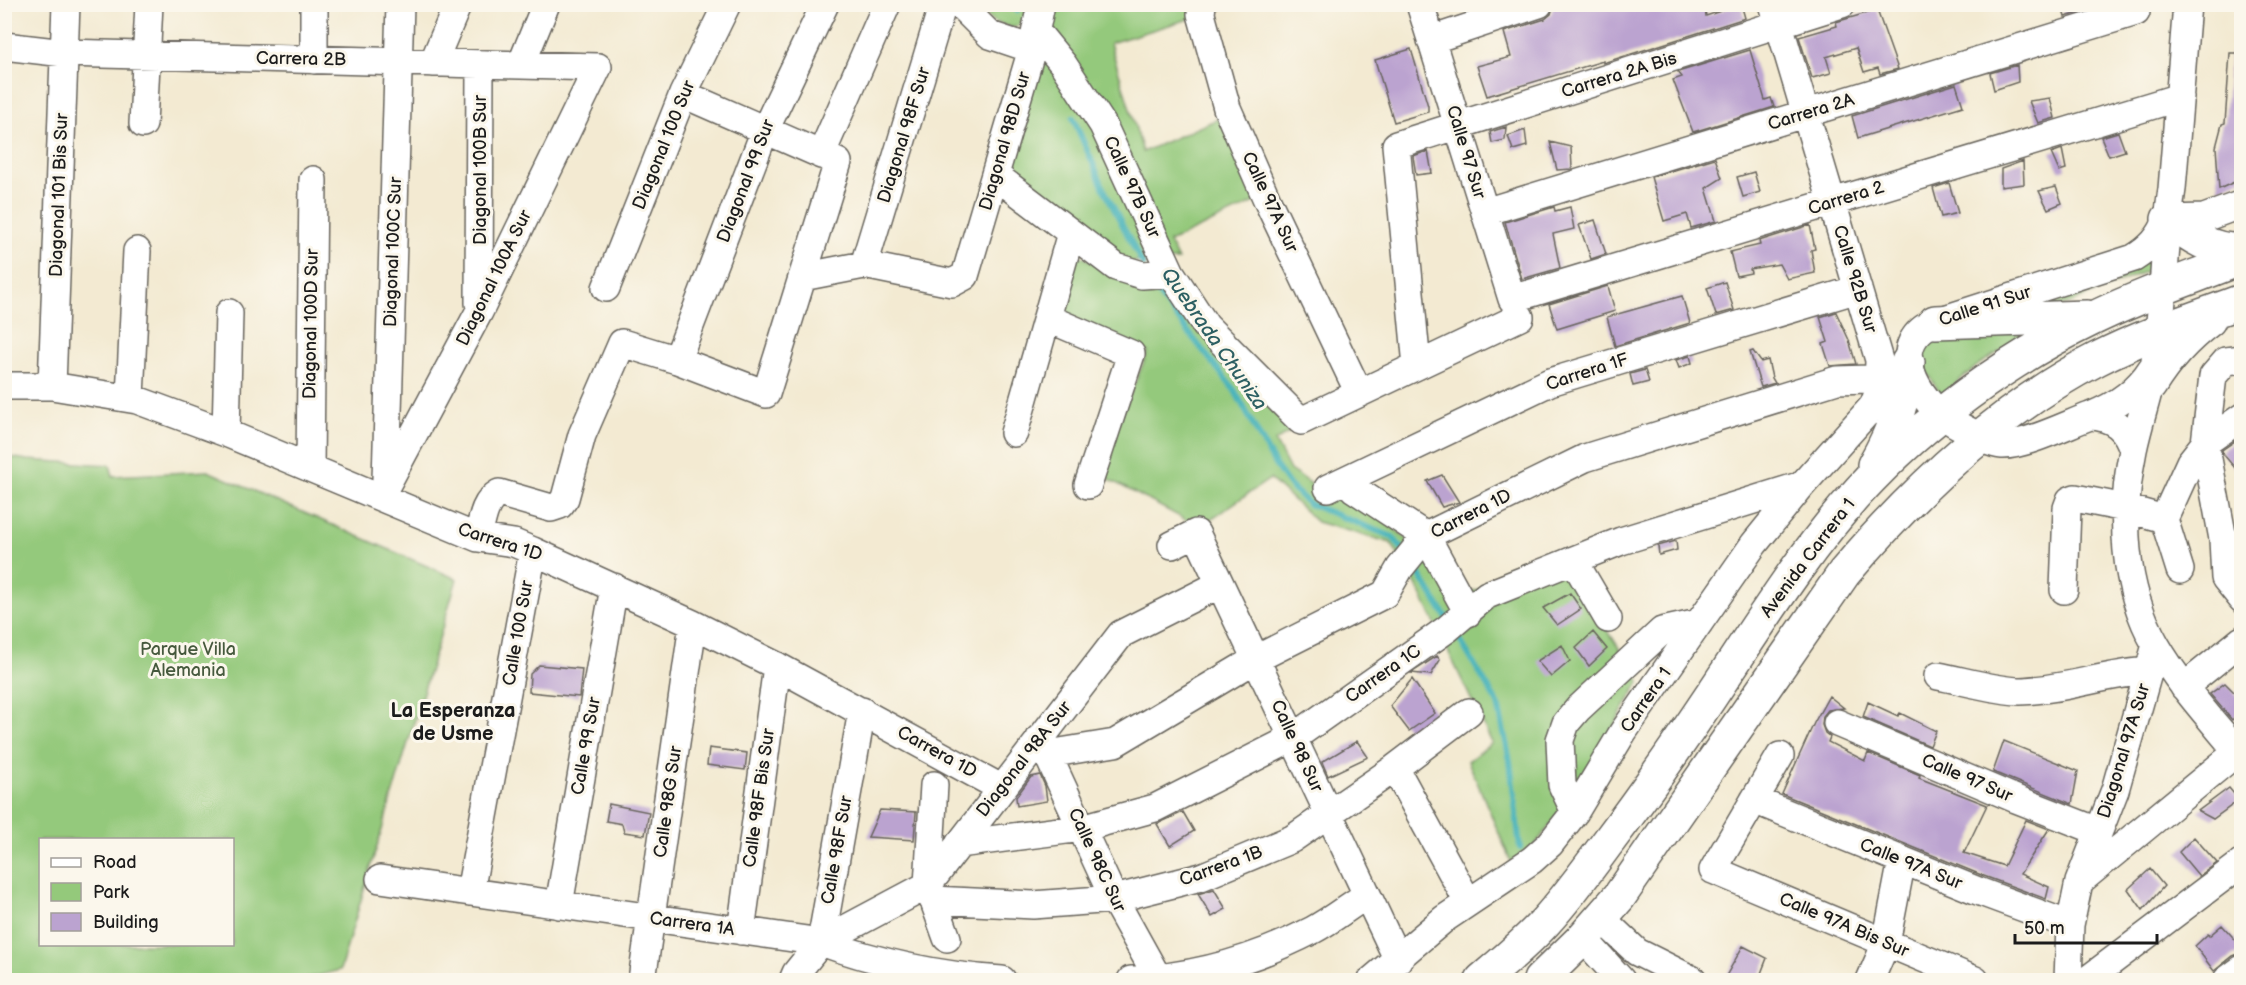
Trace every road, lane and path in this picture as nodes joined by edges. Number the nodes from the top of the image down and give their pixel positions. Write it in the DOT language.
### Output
graph roads {
  1 [pos="66,4"];
  2 [pos="148,4"];
  3 [pos="314,4"];
  4 [pos="400,4"];
  5 [pos="458,4"];
  6 [pos="546,4"];
  7 [pos="727,4"];
  8 [pos="825,4"];
  9 [pos="887,4"];
  10 [pos="943,4"];
  11 [pos="959,4"];
  12 [pos="1041,4"];
  13 [pos="1202,4"];
  14 [pos="1420,4"];
  15 [pos="1539,4"];
  16 [pos="1842,4"];
  17 [pos="2187,4"];
  18 [pos="2136,12"];
  19 [pos="1776,14"];
  20 [pos="1034,40"];
  21 [pos="1431,40"];
  22 [pos="4,46"];
  23 [pos="64,53"];
  24 [pos="146,55"];
  25 [pos="314,60"];
  26 [pos="399,62"];
  27 [pos="433,63"];
  28 [pos="480,65"];
  29 [pos="521,65"];
  30 [pos="598,67"];
  31 [pos="683,94"];
  32 [pos="2180,97"];
  33 [pos="1806,114"];
  34 [pos="143,124"];
  35 [pos="1458,125"];
  36 [pos="765,130"];
  37 [pos="830,159"];
  38 [pos="995,175"];
  39 [pos="313,180"];
  40 [pos="1832,202"];
  41 [pos="2241,204"];
  42 [pos="1485,212"];
  43 [pos="2168,219"];
  44 [pos="1071,233"];
  45 [pos="2241,250"];
  46 [pos="137,251"];
  47 [pos="2241,258"];
  48 [pos="864,265"];
  49 [pos="1157,274"];
  50 [pos="802,277"];
  51 [pos="606,288"];
  52 [pos="1858,289"];
  53 [pos="2164,289"];
  54 [pos="2241,301"];
  55 [pos="1516,308"];
  56 [pos="479,312"];
  57 [pos="229,313"];
  58 [pos="2095,317"];
  59 [pos="1047,318"];
  60 [pos="1935,322"];
  61 [pos="2160,330"];
  62 [pos="677,360"];
  63 [pos="2234,360"];
  64 [pos="1417,366"];
  65 [pos="2152,375"];
  66 [pos="1897,378"];
  67 [pos="4,386"];
  68 [pos="52,386"];
  69 [pos="1359,393"];
  70 [pos="130,397"];
  71 [pos="1942,416"];
  72 [pos="2090,416"];
  73 [pos="2241,417"];
  74 [pos="1301,421"];
  75 [pos="226,433"];
  76 [pos="1014,433"];
  77 [pos="1980,438"];
  78 [pos="2205,443"];
  79 [pos="2133,450"];
  80 [pos="310,468"];
  81 [pos="1088,485"];
  82 [pos="1802,485"];
  83 [pos="1859,492"];
  84 [pos="386,493"];
  85 [pos="2126,508"];
  86 [pos="2164,519"];
  87 [pos="2232,532"];
  88 [pos="478,538"];
  89 [pos="1172,545"];
  90 [pos="533,551"];
  91 [pos="1414,551"];
  92 [pos="1574,561"];
  93 [pos="2180,570"];
  94 [pos="1220,584"];
  95 [pos="614,587"];
  96 [pos="2064,590"];
  97 [pos="2241,599"];
  98 [pos="1608,619"];
  99 [pos="1457,621"];
  100 [pos="1699,623"];
  101 [pos="693,624"];
  102 [pos="2241,640"];
  103 [pos="2156,645"];
  104 [pos="1256,659"];
  105 [pos="777,666"];
  106 [pos="2148,671"];
  107 [pos="1938,676"];
  108 [pos="2184,687"];
  109 [pos="862,711"];
  110 [pos="1469,712"];
  111 [pos="1837,723"];
  112 [pos="1293,738"];
  113 [pos="1044,746"];
  114 [pos="2240,752"];
  115 [pos="1780,756"];
  116 [pos="1395,768"];
  117 [pos="934,785"];
  118 [pos="1002,788"];
  119 [pos="1754,800"];
  120 [pos="1575,812"];
  121 [pos="1329,813"];
  122 [pos="1082,828"];
  123 [pos="2098,831"];
  124 [pos="959,844"];
  125 [pos="1902,860"];
  126 [pos="2241,863"];
  127 [pos="380,879"];
  128 [pos="2079,882"];
  129 [pos="470,892"];
  130 [pos="930,892"];
  131 [pos="1367,895"];
  132 [pos="1114,899"];
  133 [pos="1468,902"];
  134 [pos="559,905"];
  135 [pos="651,918"];
  136 [pos="2070,925"];
  137 [pos="1592,928"];
  138 [pos="741,931"];
  139 [pos="947,938"];
  140 [pos="821,942"];
  141 [pos="1886,943"];
  142 [pos="1398,960"];
  143 [pos="2241,969"];
  144 [pos="958,979"];
  145 [pos="1968,979"];
  146 [pos="1158,980"];
  147 [pos="642,981"];
  148 [pos="793,981"];
  149 [pos="1002,981"];
  150 [pos="1131,981"];
  151 [pos="1372,981"];
  152 [pos="1482,981"];
  153 [pos="1540,981"];
  154 [pos="1621,981"];
  155 [pos="1693,981"];
  156 [pos="1870,981"];
  157 [pos="2068,981"];
  158 [pos="2087,981"];
  159 [pos="2227,981"];
  1 -- 23 [label="street, Diagonal 101 Bis Sur"];
  2 -- 24 [label="street"];
  3 -- 25 [label="street"];
  4 -- 26 [label="street, Diagonal 100C Sur"];
  5 -- 27 [label="street"];
  6 -- 29 [label="street"];
  7 -- 31 [label="street, Diagonal 100 Sur"];
  8 -- 36 [label="street, Diagonal 99 Sur"];
  9 -- 37 [label="street"];
  10 -- 48 [label="street, Diagonal 98F Sur"];
  11 -- 20 [label="street"];
  12 -- 20 [label="street, Diagonal 98D Sur"];
  13 -- 69 [label="street, Calle 97A Sur"];
  14 -- 21 [label="street, Calle 97 Sur"];
  15 -- 21 [label="street"];
  16 -- 19 [label="street, Carrera 2A Bis"];
  17 -- 32 [label="street, Calle 91 Sur"];
  18 -- 33 [label="street, Carrera 2A"];
  19 -- 33 [label="street, Calle 92B Sur"];
  19 -- 35 [label="street, Carrera 2A Bis"];
  20 -- 38 [label="street, Diagonal 98D Sur"];
  20 -- 49 [label="street, Calle 97B Sur"];
  21 -- 35 [label="street, Calle 97 Sur"];
  22 -- 23 [label="street, Carrera 2B"];
  23 -- 24 [label="street, Carrera 2B"];
  23 -- 68 [label="street, Diagonal 101 Bis Sur"];
  24 -- 25 [label="street, Carrera 2B"];
  24 -- 34 [label="street"];
  25 -- 26 [label="street, Carrera 2B"];
  26 -- 27 [label="street, Carrera 2B"];
  26 -- 84 [label="street, Diagonal 100C Sur"];
  27 -- 28 [label="street, Carrera 2B"];
  28 -- 29 [label="street, Carrera 2B"];
  28 -- 56 [label="street, Diagonal 100B Sur"];
  29 -- 30 [label="street, Carrera 2B"];
  30 -- 56 [label="street, Diagonal 100A Sur"];
  31 -- 36 [label="street"];
  31 -- 51 [label="street, Diagonal 100 Sur"];
  32 -- 40 [label="street, Carrera 2"];
  32 -- 43 [label="street, Calle 91 Sur"];
  33 -- 40 [label="street, Calle 92B Sur"];
  33 -- 42 [label="street, Carrera 2A"];
  35 -- 42 [label="street, Calle 97 Sur"];
  35 -- 64 [label="street, Carrera 2A Bis"];
  36 -- 37 [label="street"];
  36 -- 62 [label="street, Diagonal 99 Sur"];
  37 -- 50 [label="street"];
  38 -- 44 [label="street"];
  38 -- 48 [label="street, Diagonal 98D Sur"];
  39 -- 80 [label="street, Diagonal 100D Sur"];
  40 -- 52 [label="street, Calle 92B Sur"];
  40 -- 55 [label="street, Carrera 2"];
  41 -- 43 [label="street"];
  42 -- 55 [label="street, Calle 97 Sur"];
  43 -- 45 [label="highway"];
  43 -- 53 [label="street, Calle 91 Sur"];
  43 -- 60 [label="street, Calle 91 Sur"];
  44 -- 49 [label="street"];
  44 -- 59 [label="street"];
  46 -- 70 [label="street"];
  47 -- 53 [label="highway, Avenida Carrera 1"];
  48 -- 50 [label="street"];
  49 -- 74 [label="street, Calle 97B Sur"];
  50 -- 62 [label="street"];
  52 -- 66 [label="street, Calle 92B Sur"];
  52 -- 91 [label="street, Carrera 1F"];
  53 -- 58 [label="highway, Avenida Carrera 1"];
  53 -- 61 [label="street, Calle 91 Sur"];
  54 -- 61 [label="highway"];
  54 -- 65 [label="highway"];
  55 -- 64 [label="street, Carrera 2"];
  56 -- 84 [label="street, Diagonal 100A Sur"];
  57 -- 75 [label="street"];
  58 -- 60 [label="highway"];
  58 -- 71 [label="highway, Avenida Carrera 1"];
  59 -- 76 [label="street"];
  59 -- 81 [label="street"];
  60 -- 66 [label="street, Calle 91 Sur"];
  61 -- 65 [label="street, Calle 91 Sur"];
  61 -- 77 [label="highway"];
  62 -- 88 [label="street"];
  63 -- 78 [label="street"];
  64 -- 69 [label="street, Carrera 2"];
  65 -- 72 [label="street"];
  65 -- 79 [label="street, Calle 91 Sur"];
  66 -- 71 [label="street"];
  66 -- 82 [label="street, Carrera 1"];
  66 -- 83 [label="highway"];
  66 -- 91 [label="street, Carrera 1D"];
  67 -- 68 [label="street, Carrera 1D"];
  68 -- 70 [label="street, Carrera 1D"];
  69 -- 74 [label="street, Carrera 2"];
  70 -- 75 [label="street, Carrera 1D"];
  71 -- 77 [label="street"];
  71 -- 83 [label="highway, Avenida Carrera 1"];
  72 -- 77 [label="street"];
  72 -- 79 [label="street"];
  73 -- 78 [label="street"];
  75 -- 80 [label="street, Carrera 1D"];
  77 -- 137 [label="highway"];
  78 -- 86 [label="street"];
  78 -- 87 [label="street"];
  79 -- 85 [label="street, Calle 91 Sur"];
  80 -- 84 [label="street, Carrera 1D"];
  82 -- 92 [label="street, Carrera 1C"];
  82 -- 100 [label="street, Carrera 1"];
  83 -- 152 [label="highway, Avenida Carrera 1"];
  84 -- 88 [label="street, Carrera 1D"];
  85 -- 86 [label="street"];
  85 -- 96 [label="street"];
  85 -- 103 [label="street, Calle 91 Sur"];
  86 -- 93 [label="street"];
  87 -- 97 [label="street"];
  88 -- 90 [label="street, Carrera 1D"];
  89 -- 94 [label="street, Calle 98 Sur"];
  90 -- 95 [label="street, Carrera 1D"];
  90 -- 129 [label="street, Calle 100 Sur"];
  91 -- 99 [label="street"];
  91 -- 104 [label="street"];
  92 -- 98 [label="street"];
  92 -- 99 [label="street, Carrera 1C"];
  94 -- 104 [label="street, Calle 98 Sur"];
  94 -- 113 [label="street, Diagonal 98A Sur"];
  95 -- 101 [label="street, Carrera 1D"];
  95 -- 134 [label="street, Calle 99 Sur"];
  99 -- 112 [label="street, Carrera 1C"];
  100 -- 120 [label="street, Carrera 1"];
  100 -- 120 [label="street"];
  101 -- 105 [label="street, Carrera 1D"];
  101 -- 135 [label="street, Calle 98G Sur"];
  102 -- 108 [label="street"];
  103 -- 106 [label="street, Diagonal 97A Sur"];
  103 -- 108 [label="street, Calle 91 Sur"];
  104 -- 112 [label="street, Calle 98 Sur"];
  104 -- 113 [label="street"];
  105 -- 109 [label="street, Carrera 1D"];
  105 -- 138 [label="street, Calle 98F Bis Sur"];
  106 -- 107 [label="street"];
  106 -- 123 [label="street, Diagonal 97A Sur"];
  108 -- 114 [label="street, Calle 91 Sur"];
  109 -- 118 [label="street, Carrera 1D"];
  109 -- 140 [label="street, Calle 98F Sur"];
  110 -- 116 [label="street, Carrera 1B"];
  111 -- 123 [label="street, Calle 97 Sur"];
  112 -- 121 [label="street, Calle 98 Sur"];
  112 -- 122 [label="street, Carrera 1C"];
  113 -- 118 [label="street, Diagonal 98A Sur"];
  113 -- 122 [label="street, Calle 98C Sur"];
  114 -- 128 [label="street"];
  115 -- 119 [label="street"];
  116 -- 121 [label="street, Carrera 1B"];
  116 -- 133 [label="street"];
  117 -- 130 [label="street"];
  118 -- 124 [label="street, Diagonal 98A Sur"];
  119 -- 125 [label="street, Calle 97A Sur"];
  119 -- 141 [label="street, Calle 97A Bis Sur"];
  120 -- 133 [label="street, Carrera 1"];
  121 -- 131 [label="street, Calle 98 Sur"];
  121 -- 132 [label="street, Carrera 1B"];
  122 -- 124 [label="street, Carrera 1C"];
  122 -- 132 [label="street, Calle 98C Sur"];
  123 -- 128 [label="street, Diagonal 97A Sur"];
  124 -- 130 [label="street, Diagonal 98A Sur"];
  125 -- 136 [label="street, Calle 97A Sur"];
  125 -- 141 [label="street"];
  126 -- 158 [label="street"];
  127 -- 129 [label="street, Carrera 1A"];
  128 -- 136 [label="street, Diagonal 97A Sur"];
  129 -- 134 [label="street, Carrera 1A"];
  130 -- 132 [label="street, Carrera 1B"];
  130 -- 139 [label="street"];
  130 -- 140 [label="street"];
  131 -- 142 [label="street, Calle 98 Sur"];
  131 -- 146 [label="street"];
  132 -- 146 [label="street, Calle 98C Sur"];
  133 -- 142 [label="street, Carrera 1"];
  134 -- 135 [label="street, Carrera 1A"];
  135 -- 138 [label="street, Carrera 1A"];
  135 -- 147 [label="street, Calle 98G Sur"];
  136 -- 157 [label="street, Diagonal 97A Sur"];
  137 -- 153 [label="highway"];
  137 -- 154 [label="street"];
  137 -- 155 [label="street"];
  138 -- 140 [label="street, Carrera 1A"];
  140 -- 144 [label="street, Carrera 1A"];
  140 -- 148 [label="street, Calle 98F Sur"];
  141 -- 145 [label="street, Calle 97A Bis Sur"];
  141 -- 156 [label="street"];
  142 -- 151 [label="street, Carrera 1"];
  143 -- 159 [label="street"];
  144 -- 149 [label="street, Carrera 1A"];
  146 -- 150 [label="street"];
}
